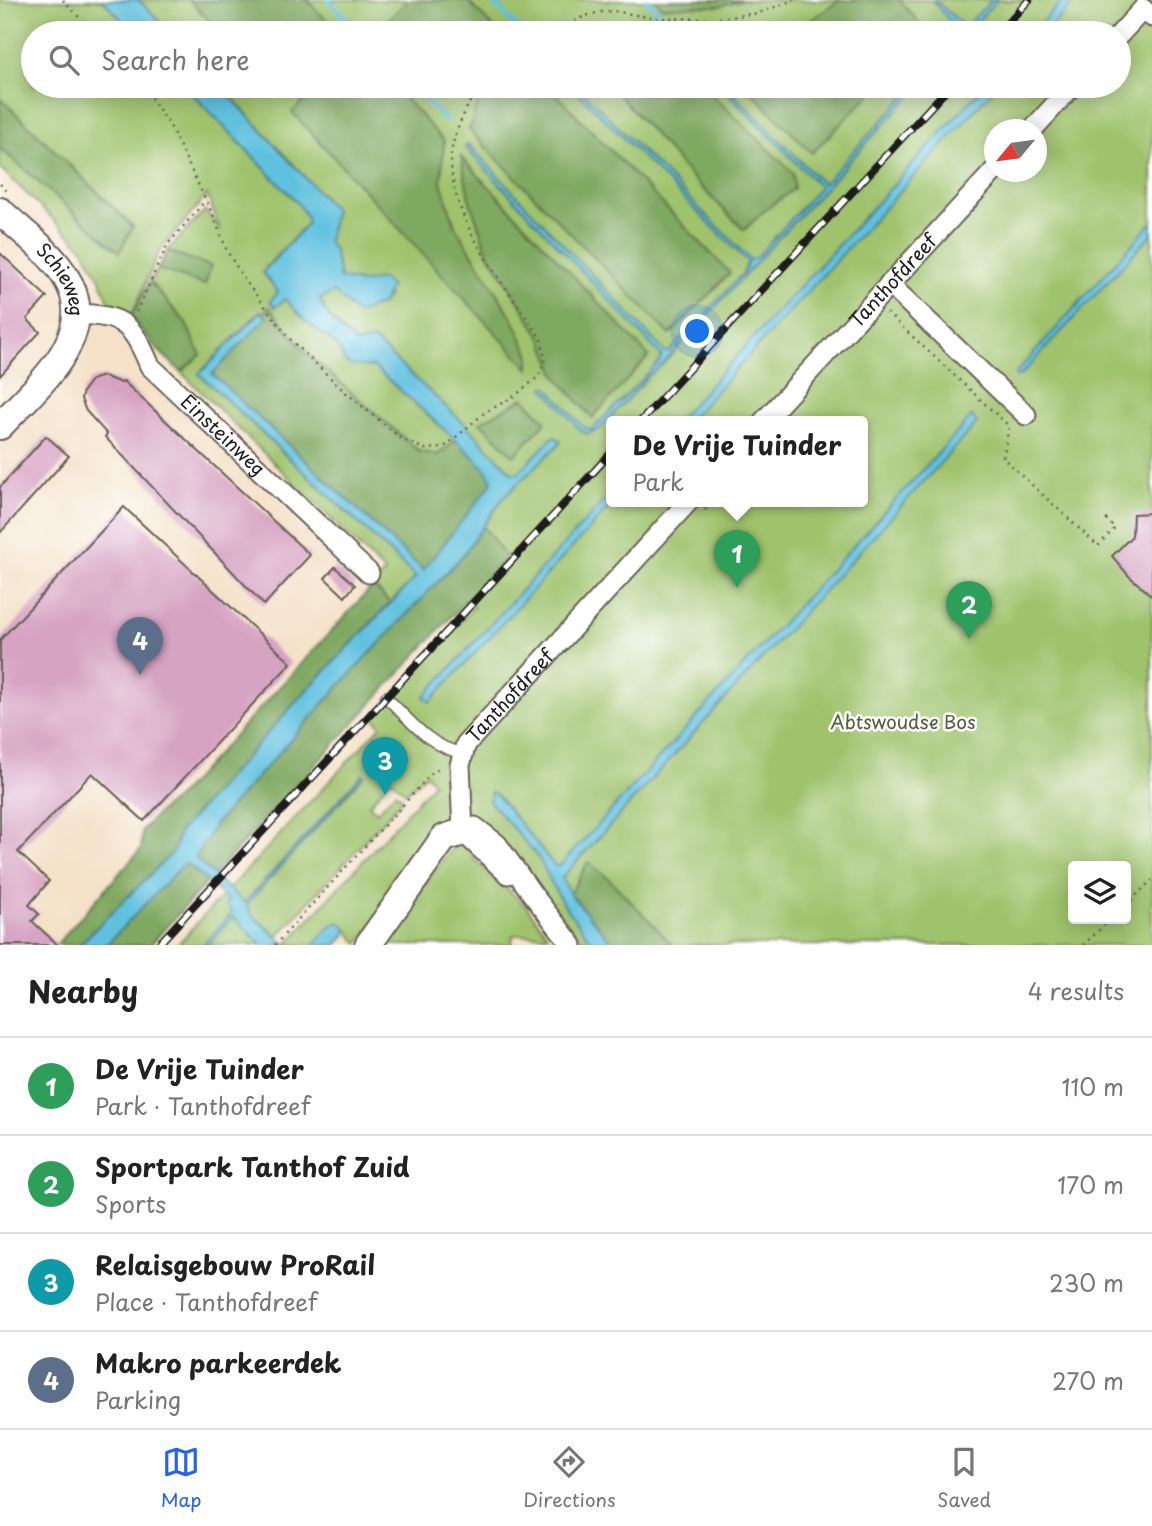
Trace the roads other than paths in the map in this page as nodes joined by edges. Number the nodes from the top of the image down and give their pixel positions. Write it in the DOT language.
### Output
graph roads {
  1 [pos="1152,17"];
  2 [pos="1131,22"];
  3 [pos="1061,98"];
  4 [pos="1042,119"];
  5 [pos="984,182"];
  6 [pos="0,211"];
  7 [pos="889,284"];
  8 [pos="78,314"];
  9 [pos="1026,415"];
  10 [pos="768,416"];
  11 [pos="0,426"];
  12 [pos="683,507"];
  13 [pos="369,573"];
  14 [pos="386,697"];
  15 [pos="461,759"];
  16 [pos="463,832"];
  17 [pos="368,945"];
  18 [pos="572,945"];
  1 -- 2 [label="street"];
  3 -- 4 [label="street"];
  5 -- 7 [label="street, Tanthofdreef"];
  6 -- 8 [label="street, Schieweg"];
  7 -- 9 [label="street"];
  7 -- 10 [label="street, Tanthofdreef"];
  8 -- 11 [label="street, Schieweg"];
  8 -- 13 [label="street, Einsteinweg"];
  12 -- 15 [label="street, Tanthofdreef"];
  14 -- 15 [label="lane"];
  15 -- 16 [label="street, Tanthofdreef"];
  16 -- 17 [label="street"];
  16 -- 18 [label="street"];
}
